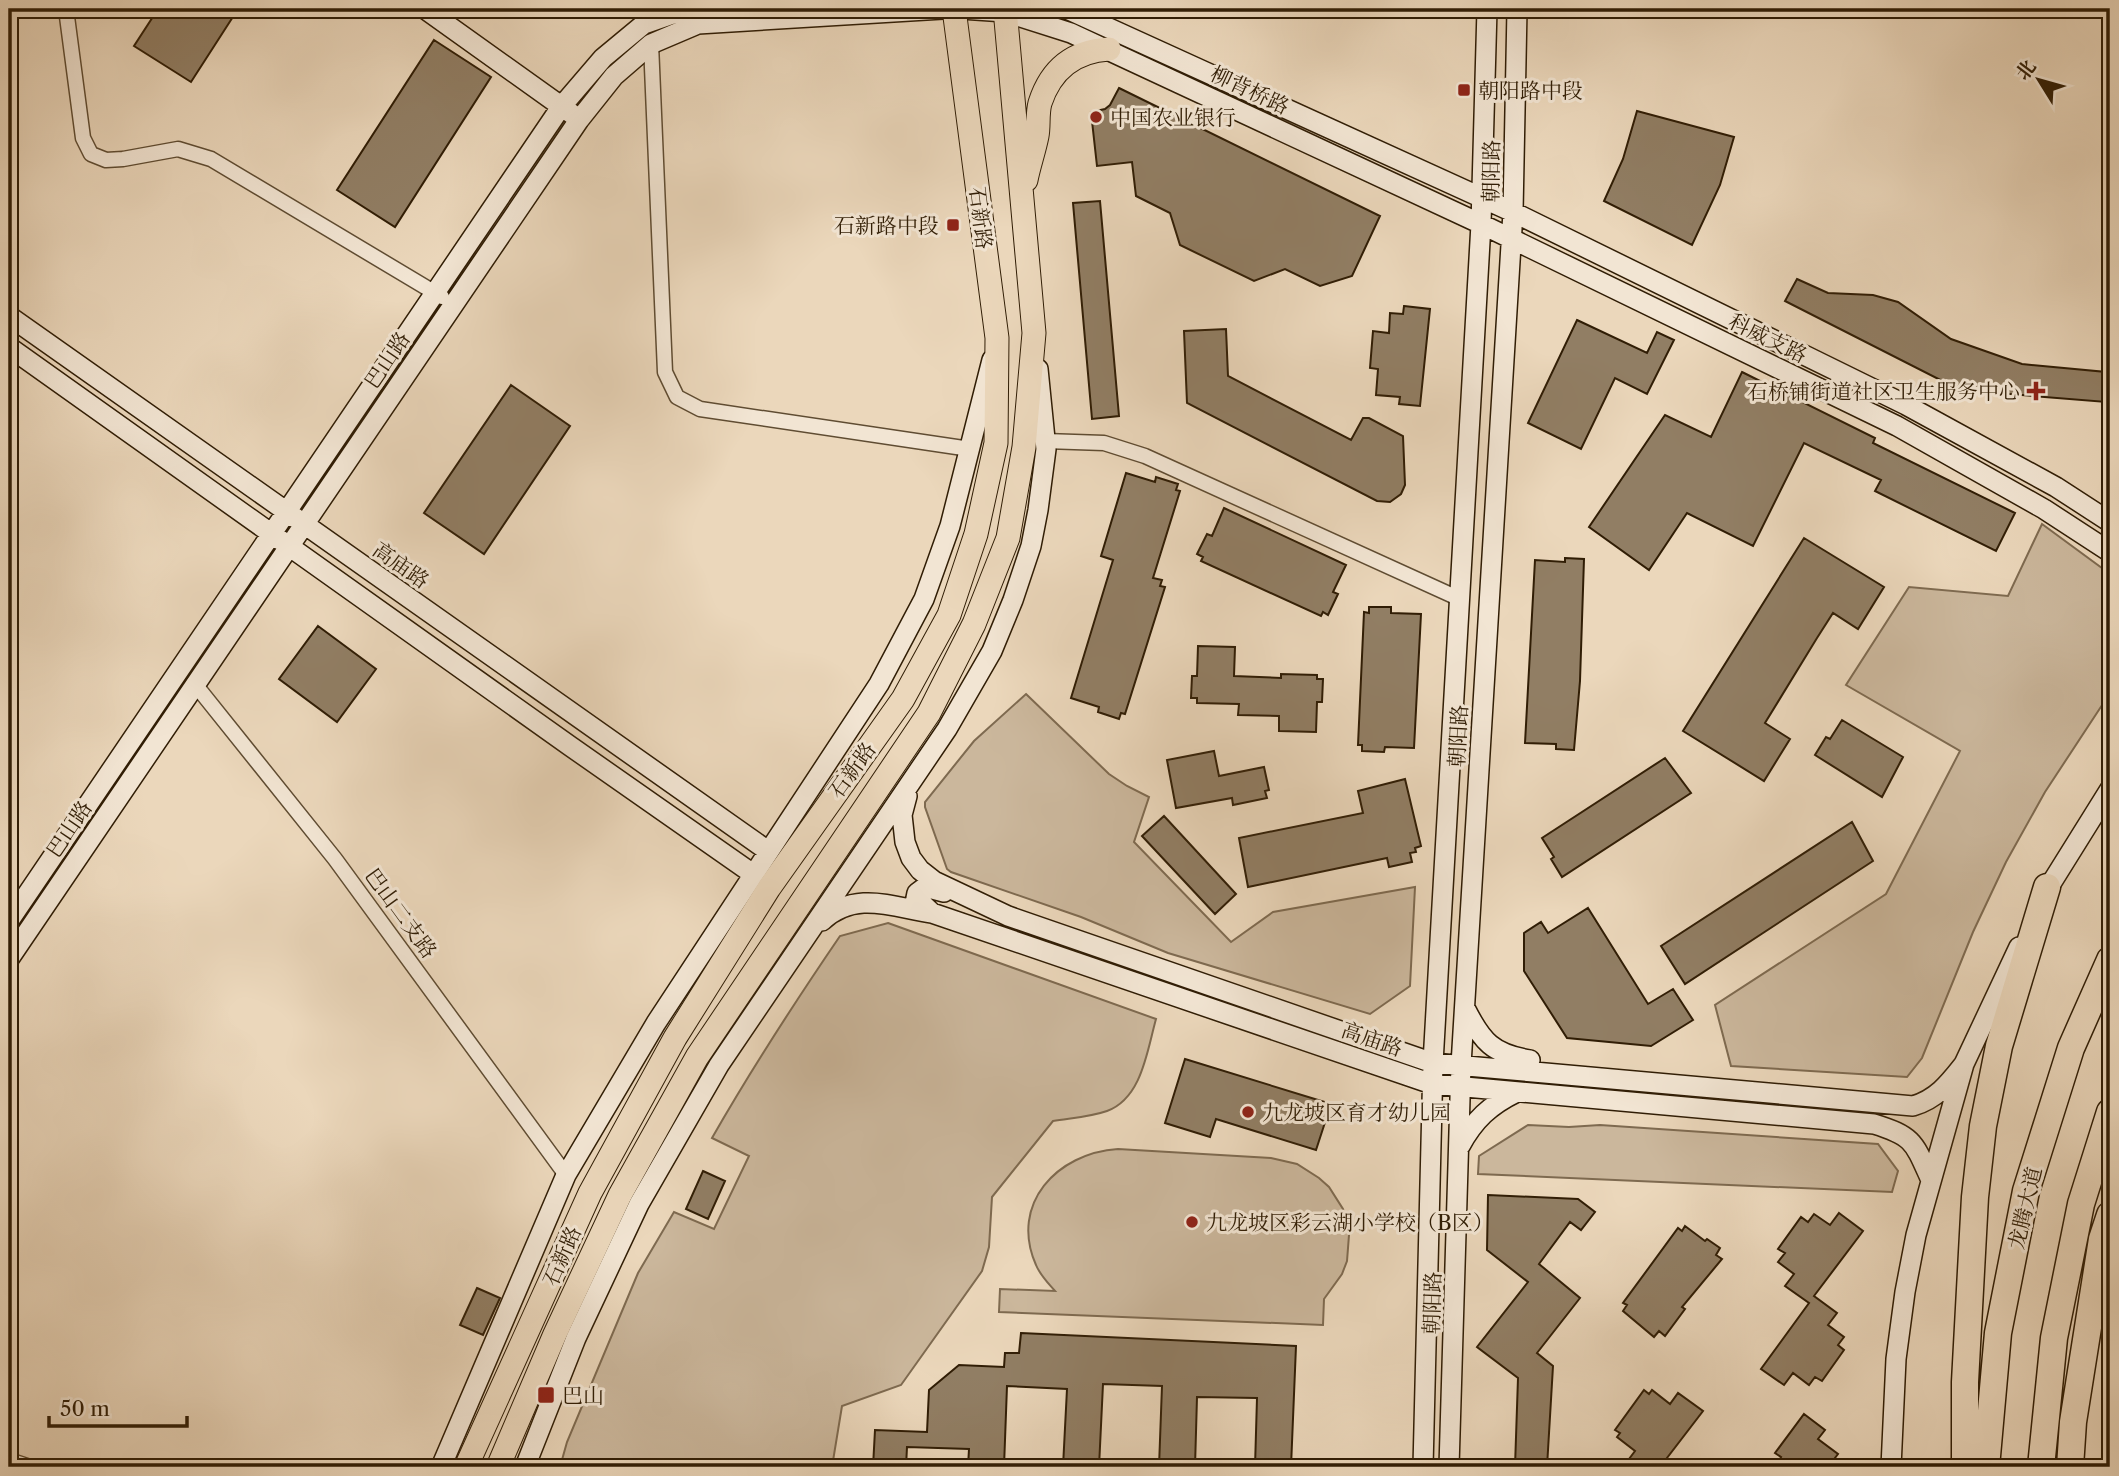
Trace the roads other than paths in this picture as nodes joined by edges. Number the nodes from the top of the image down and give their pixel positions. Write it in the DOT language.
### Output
graph roads {
  1 [pos="66,9"];
  2 [pos="425,9"];
  3 [pos="687,9"];
  4 [pos="943,9"];
  5 [pos="954,9"];
  6 [pos="961,9"];
  7 [pos="1067,9"];
  8 [pos="1488,9"];
  9 [pos="1517,9"];
  10 [pos="1005,11"];
  11 [pos="651,44"];
  12 [pos="1109,49"];
  13 [pos="561,107"];
  14 [pos="579,120"];
  15 [pos="1482,199"];
  16 [pos="1021,200"];
  17 [pos="1513,212"];
  18 [pos="1481,224"];
  19 [pos="1510,238"];
  20 [pos="435,292"];
  21 [pos="453,303"];
  22 [pos="9,316"];
  23 [pos="1034,334"];
  24 [pos="997,338"];
  25 [pos="9,347"];
  26 [pos="1045,441"];
  27 [pos="970,449"];
  28 [pos="286,512"];
  29 [pos="2110,522"];
  30 [pos="303,523"];
  31 [pos="271,534"];
  32 [pos="288,545"];
  33 [pos="2110,552"];
  34 [pos="1460,599"];
  35 [pos="194,683"];
  36 [pos="910,785"];
  37 [pos="2110,789"];
  38 [pos="768,851"];
  39 [pos="753,874"];
  40 [pos="2047,887"];
  41 [pos="932,913"];
  42 [pos="1007,916"];
  43 [pos="9,921"];
  44 [pos="804,938"];
  45 [pos="9,959"];
  46 [pos="2110,960"];
  47 [pos="1464,1006"];
  48 [pos="1433,1063"];
  49 [pos="1964,1064"];
  50 [pos="1461,1065"];
  51 [pos="1596,1077"];
  52 [pos="1433,1084"];
  53 [pos="1461,1087"];
  54 [pos="1517,1092"];
  55 [pos="2110,1112"];
  56 [pos="1460,1147"];
  57 [pos="566,1175"];
  58 [pos="1930,1178"];
  59 [pos="2110,1215"];
  60 [pos="9,1460"];
  61 [pos="30,1467"];
  62 [pos="441,1467"];
  63 [pos="466,1467"];
  64 [pos="498,1467"];
  65 [pos="525,1467"];
  66 [pos="1423,1467"];
  67 [pos="1449,1467"];
  68 [pos="1891,1467"];
  69 [pos="1965,1467"];
  70 [pos="1986,1467"];
  71 [pos="2041,1467"];
  72 [pos="2070,1467"];
  1 -- 20 [label="street"];
  2 -- 13 [label="street"];
  3 -- 13 [label="street, 巴山路"];
  4 -- 11 [label="street, 巴山路"];
  5 -- 24 [label="main road, 石新路"];
  6 -- 10 [label="street, 柳背桥路"];
  7 -- 15 [label="street, 柳背桥路"];
  8 -- 15 [label="street, 朝阳路"];
  9 -- 17 [label="street, 朝阳路"];
  10 -- 12 [label="street, 柳背桥路"];
  10 -- 16 [label="main road, 石新路"];
  11 -- 14 [label="street, 巴山路"];
  11 -- 27 [label="street"];
  12 -- 16 [label="main road"];
  12 -- 18 [label="street, 柳背桥路"];
  13 -- 14 [label="street"];
  13 -- 20 [label="street, 巴山路"];
  14 -- 21 [label="street, 巴山路"];
  15 -- 17 [label="street, 柳背桥路"];
  15 -- 18 [label="street, 朝阳路"];
  16 -- 23 [label="main road, 石新路"];
  17 -- 19 [label="street, 朝阳路"];
  17 -- 29 [label="street, 科威支路"];
  18 -- 19 [label="street, 柳背桥路"];
  18 -- 34 [label="street, 朝阳路"];
  19 -- 33 [label="street, 科威支路"];
  19 -- 47 [label="street, 朝阳路"];
  20 -- 21 [label="street"];
  20 -- 28 [label="street, 巴山路"];
  21 -- 30 [label="street, 巴山路"];
  22 -- 28 [label="street, 高庙路"];
  23 -- 26 [label="street"];
  23 -- 64 [label="main road, 石新路"];
  24 -- 27 [label="street"];
  24 -- 63 [label="main road, 石新路"];
  25 -- 31 [label="street"];
  26 -- 34 [label="street"];
  26 -- 36 [label="street"];
  27 -- 38 [label="street"];
  28 -- 30 [label="street, 高庙路"];
  28 -- 31 [label="street, 巴山路"];
  30 -- 32 [label="street, 巴山路"];
  30 -- 38 [label="street, 高庙路"];
  31 -- 32 [label="street"];
  31 -- 43 [label="street, 巴山路"];
  32 -- 35 [label="street, 巴山路"];
  32 -- 39 [label="street"];
  34 -- 48 [label="street, 朝阳路"];
  35 -- 45 [label="street, 巴山路"];
  35 -- 57 [label="street, 巴山二支路"];
  36 -- 42 [label="street, 高庙路"];
  36 -- 44 [label="street"];
  37 -- 40 [label="street"];
  38 -- 39 [label="street"];
  39 -- 57 [label="street"];
  40 -- 49 [label="street"];
  40 -- 69 [label="highway"];
  41 -- 42 [label="street"];
  41 -- 44 [label="street, 高庙路"];
  41 -- 52 [label="street, 高庙路"];
  42 -- 48 [label="street, 高庙路"];
  44 -- 65 [label="street"];
  46 -- 70 [label="highway, 龙腾大道"];
  47 -- 50 [label="street, 朝阳路"];
  47 -- 51 [label="street"];
  48 -- 50 [label="street, 高庙路"];
  48 -- 52 [label="street, 朝阳路"];
  49 -- 51 [label="street, 高庙路"];
  49 -- 58 [label="street"];
  50 -- 51 [label="street, 高庙路"];
  50 -- 53 [label="street, 朝阳路"];
  52 -- 53 [label="street, 高庙路"];
  52 -- 66 [label="street, 朝阳路"];
  53 -- 54 [label="street, 高庙路"];
  53 -- 56 [label="street, 朝阳路"];
  54 -- 56 [label="street"];
  54 -- 58 [label="street, 高庙路"];
  55 -- 71 [label="highway"];
  56 -- 67 [label="street, 朝阳路"];
  57 -- 62 [label="street"];
  58 -- 68 [label="street"];
  59 -- 72 [label="highway"];
  60 -- 61 [label="street"];
}
